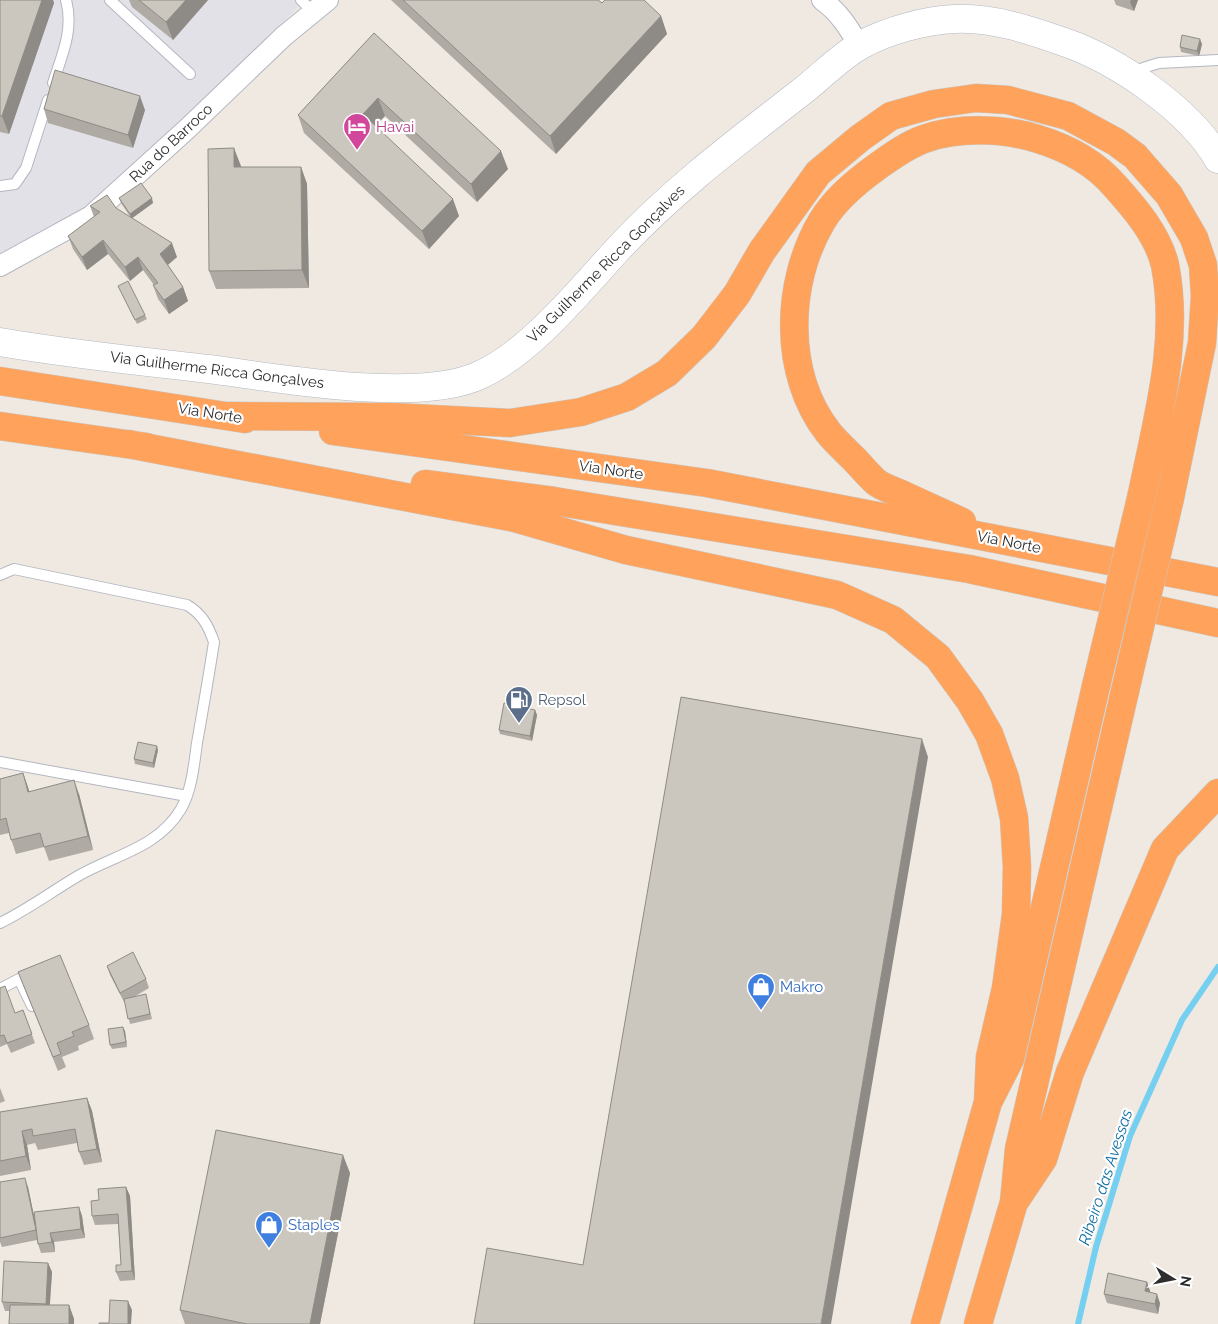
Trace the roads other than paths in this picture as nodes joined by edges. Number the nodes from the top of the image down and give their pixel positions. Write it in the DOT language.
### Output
graph roads {
  1 [pos="66,0"];
  2 [pos="110,0"];
  3 [pos="822,0"];
  4 [pos="314,4"];
  5 [pos="859,46"];
  6 [pos="1218,60"];
  7 [pos="190,74"];
  8 [pos="1134,79"];
  9 [pos="1218,159"];
  10 [pos="0,186"];
  11 [pos="0,266"];
  12 [pos="0,342"];
  13 [pos="0,381"];
  14 [pos="229,416"];
  15 [pos="0,426"];
  16 [pos="128,444"];
  17 [pos="1002,540"];
  18 [pos="0,575"];
  19 [pos="1218,582"];
  20 [pos="1218,623"];
  21 [pos="0,762"];
  22 [pos="1218,792"];
  23 [pos="186,796"];
  24 [pos="0,923"];
  25 [pos="0,989"];
  26 [pos="36,1013"];
  27 [pos="988,1102"];
  28 [pos="1014,1202"];
  29 [pos="924,1324"];
  30 [pos="978,1324"];
  1 -- 10 [label="lane"];
  2 -- 7 [label="lane"];
  3 -- 5 [label="street"];
  4 -- 11 [label="street, Rua do Barroco"];
  5 -- 8 [label="street, Via Guilherme Ricca Gonçalves"];
  5 -- 12 [label="street, Via Guilherme Ricca Gonçalves"];
  6 -- 8 [label="lane"];
  8 -- 9 [label="street, Via Guilherme Ricca Gonçalves"];
  13 -- 14 [label="highway, Via Norte"];
  14 -- 17 [label="highway, Via Norte"];
  14 -- 28 [label="highway, bridge"];
  15 -- 16 [label="highway"];
  16 -- 20 [label="highway"];
  16 -- 27 [label="highway"];
  17 -- 19 [label="highway, Via Norte"];
  17 -- 27 [label="highway, bridge"];
  18 -- 23 [label="lane"];
  21 -- 23 [label="lane"];
  22 -- 28 [label="highway"];
  23 -- 24 [label="lane"];
  25 -- 26 [label="lane"];
  27 -- 29 [label="highway"];
  28 -- 30 [label="highway"];
}
